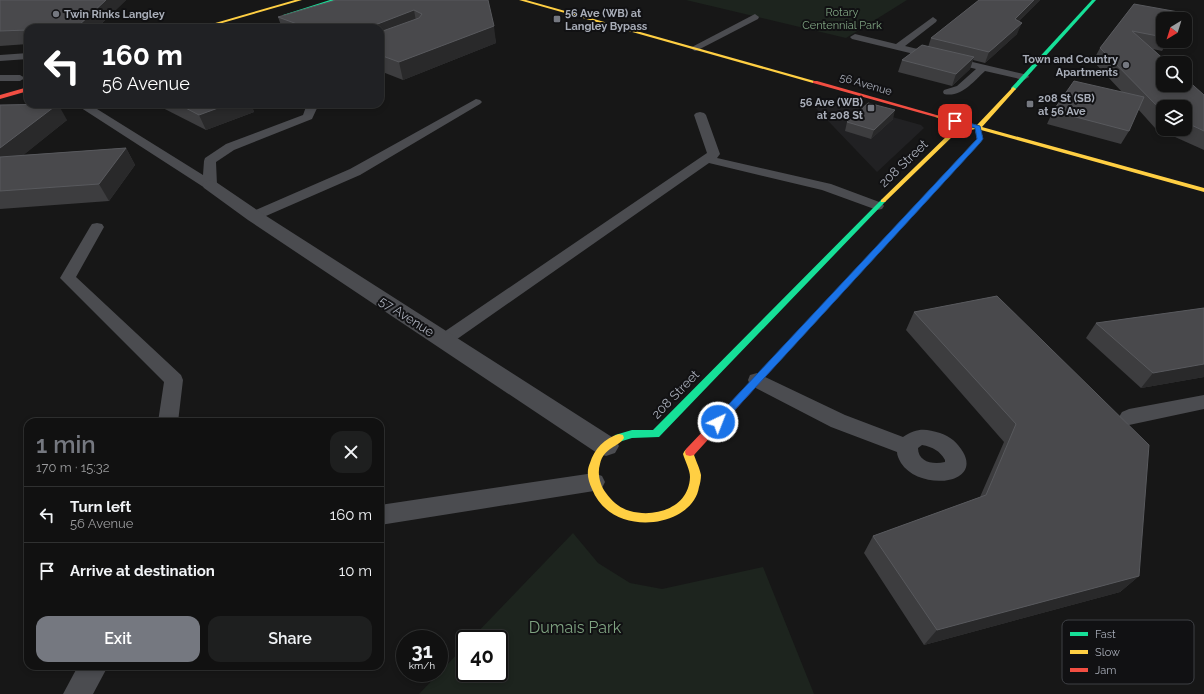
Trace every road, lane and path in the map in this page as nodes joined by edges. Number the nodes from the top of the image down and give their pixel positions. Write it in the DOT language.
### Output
graph roads {
  1 [pos="300,0"];
  2 [pos="334,0"];
  3 [pos="521,0"];
  4 [pos="1094,0"];
  5 [pos="276,17"];
  6 [pos="754,17"];
  7 [pos="933,20"];
  8 [pos="214,24"];
  9 [pos="855,37"];
  10 [pos="898,47"];
  11 [pos="694,48"];
  12 [pos="24,56"];
  13 [pos="0,58"];
  14 [pos="983,67"];
  15 [pos="24,77"];
  16 [pos="1024,77"];
  17 [pos="0,78"];
  18 [pos="0,84"];
  19 [pos="24,90"];
  20 [pos="948,92"];
  21 [pos="0,97"];
  22 [pos="476,102"];
  23 [pos="87,108"];
  24 [pos="311,108"];
  25 [pos="700,115"];
  26 [pos="978,127"];
  27 [pos="706,159"];
  28 [pos="210,185"];
  29 [pos="1204,190"];
  30 [pos="877,206"];
  31 [pos="254,216"];
  32 [pos="97,227"];
  33 [pos="444,340"];
  34 [pos="758,380"];
  35 [pos="1204,402"];
  36 [pos="1129,417"];
  37 [pos="169,418"];
  38 [pos="606,446"];
  39 [pos="907,447"];
  40 [pos="594,482"];
  41 [pos="384,514"];
  42 [pos="92,670"];
  43 [pos="77,694"];
  1 -- 8 [label="street"];
  2 -- 5 [label="street"];
  3 -- 11 [label="street, 56 Avenue"];
  4 -- 16 [label="street"];
  6 -- 11 [label="lane"];
  7 -- 10 [label="lane"];
  9 -- 10 [label="lane"];
  10 -- 14 [label="lane"];
  11 -- 26 [label="street, 56 Avenue"];
  12 -- 13 [label="lane"];
  14 -- 16 [label="lane"];
  14 -- 20 [label="lane"];
  15 -- 17 [label="lane"];
  15 -- 18 [label="street"];
  16 -- 26 [label="street"];
  19 -- 21 [label="street"];
  22 -- 31 [label="lane"];
  23 -- 28 [label="lane"];
  24 -- 28 [label="lane"];
  25 -- 27 [label="lane"];
  26 -- 29 [label="street, 56 Avenue"];
  26 -- 30 [label="street, 208 Street"];
  26 -- 34 [label="street, 208 Street"];
  27 -- 30 [label="lane"];
  27 -- 33 [label="lane"];
  28 -- 31 [label="street, 57 Avenue"];
  30 -- 38 [label="street, 208 Street"];
  31 -- 33 [label="street, 57 Avenue"];
  32 -- 37 [label="lane"];
  33 -- 38 [label="street, 57 Avenue"];
  34 -- 39 [label="lane"];
  34 -- 40 [label="street, 208 Street"];
  35 -- 36 [label="lane"];
  38 -- 40 [label="street, 208 Street"];
  40 -- 41 [label="lane"];
  42 -- 43 [label="lane"];
}
